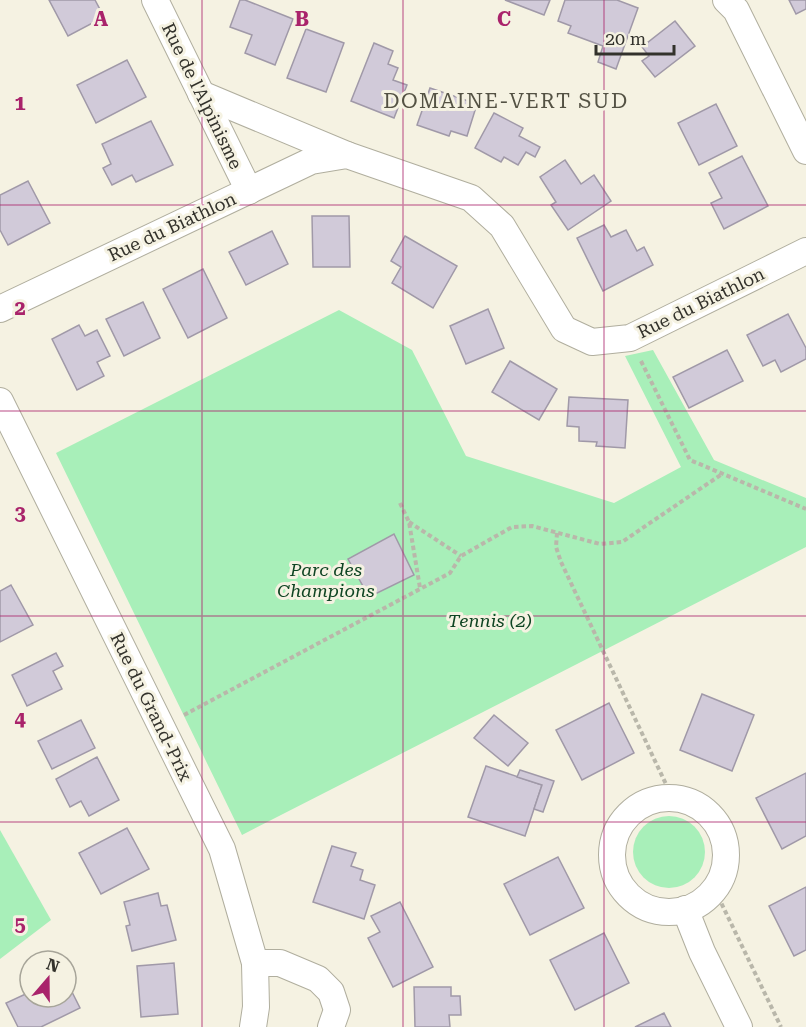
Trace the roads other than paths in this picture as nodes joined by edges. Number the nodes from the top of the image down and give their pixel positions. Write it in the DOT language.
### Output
graph roads {
  1 [pos="155,0"];
  2 [pos="726,0"];
  3 [pos="201,94"];
  4 [pos="806,151"];
  5 [pos="347,155"];
  6 [pos="249,191"];
  7 [pos="806,251"];
  8 [pos="0,309"];
  9 [pos="0,401"];
  10 [pos="685,909"];
  11 [pos="255,963"];
  12 [pos="253,1027"];
  13 [pos="332,1027"];
  14 [pos="739,1027"];
  1 -- 3 [label="street, Rue de l'Alpinisme"];
  2 -- 4 [label="street"];
  3 -- 5 [label="street, Rue du Biathlon"];
  3 -- 6 [label="street, Rue de l'Alpinisme"];
  5 -- 6 [label="street, Rue du Biathlon"];
  5 -- 7 [label="street, Rue du Biathlon"];
  6 -- 8 [label="street, Rue du Biathlon"];
  9 -- 11 [label="street, Rue du Grand-Prix"];
  10 -- 10 [label="street"];
  10 -- 14 [label="street"];
  11 -- 12 [label="street, Rue du Grand-Prix"];
  11 -- 13 [label="street"];
}
